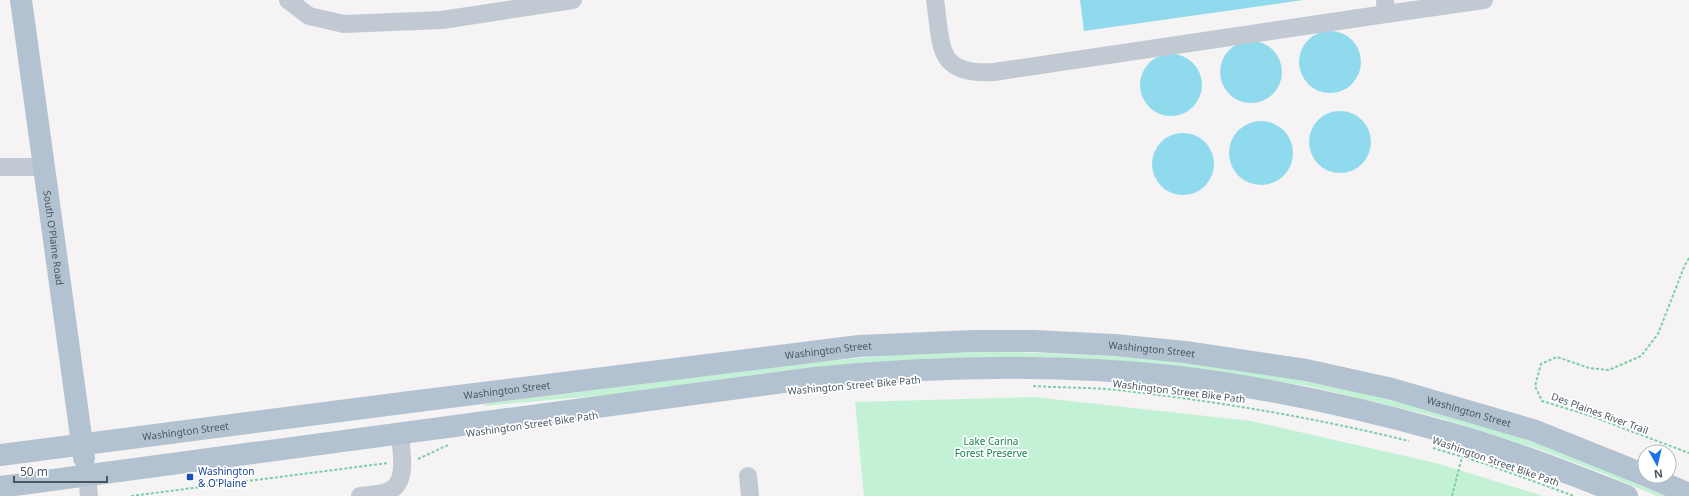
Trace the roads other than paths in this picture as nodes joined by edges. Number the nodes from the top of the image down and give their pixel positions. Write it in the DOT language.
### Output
graph roads {
  1 [pos="21,0"];
  2 [pos="288,0"];
  3 [pos="573,0"];
  4 [pos="934,0"];
  5 [pos="1484,0"];
  6 [pos="1386,7"];
  7 [pos="0,167"];
  8 [pos="44,167"];
  9 [pos="400,434"];
  10 [pos="82,445"];
  11 [pos="0,455"];
  12 [pos="1637,472"];
  13 [pos="748,476"];
  14 [pos="1665,484"];
  15 [pos="88,486"];
  16 [pos="0,487"];
  17 [pos="1689,494"];
  18 [pos="360,496"];
  19 [pos="750,496"];
  20 [pos="1627,496"];
  1 -- 8 [label="main road, South O'Plaine Road"];
  2 -- 3 [label="street"];
  4 -- 6 [label="street"];
  5 -- 6 [label="street"];
  7 -- 8 [label="street"];
  8 -- 10 [label="main road, South O'Plaine Road"];
  9 -- 15 [label="main road"];
  9 -- 18 [label="street"];
  9 -- 20 [label="main road"];
  10 -- 11 [label="main road, Washington Street"];
  10 -- 12 [label="main road, Washington Street"];
  10 -- 15 [label="main road, South O'Plaine Road"];
  13 -- 19 [label="street"];
  14 -- 17 [label="main road, Washington Street"];
  15 -- 16 [label="main road"];
}
